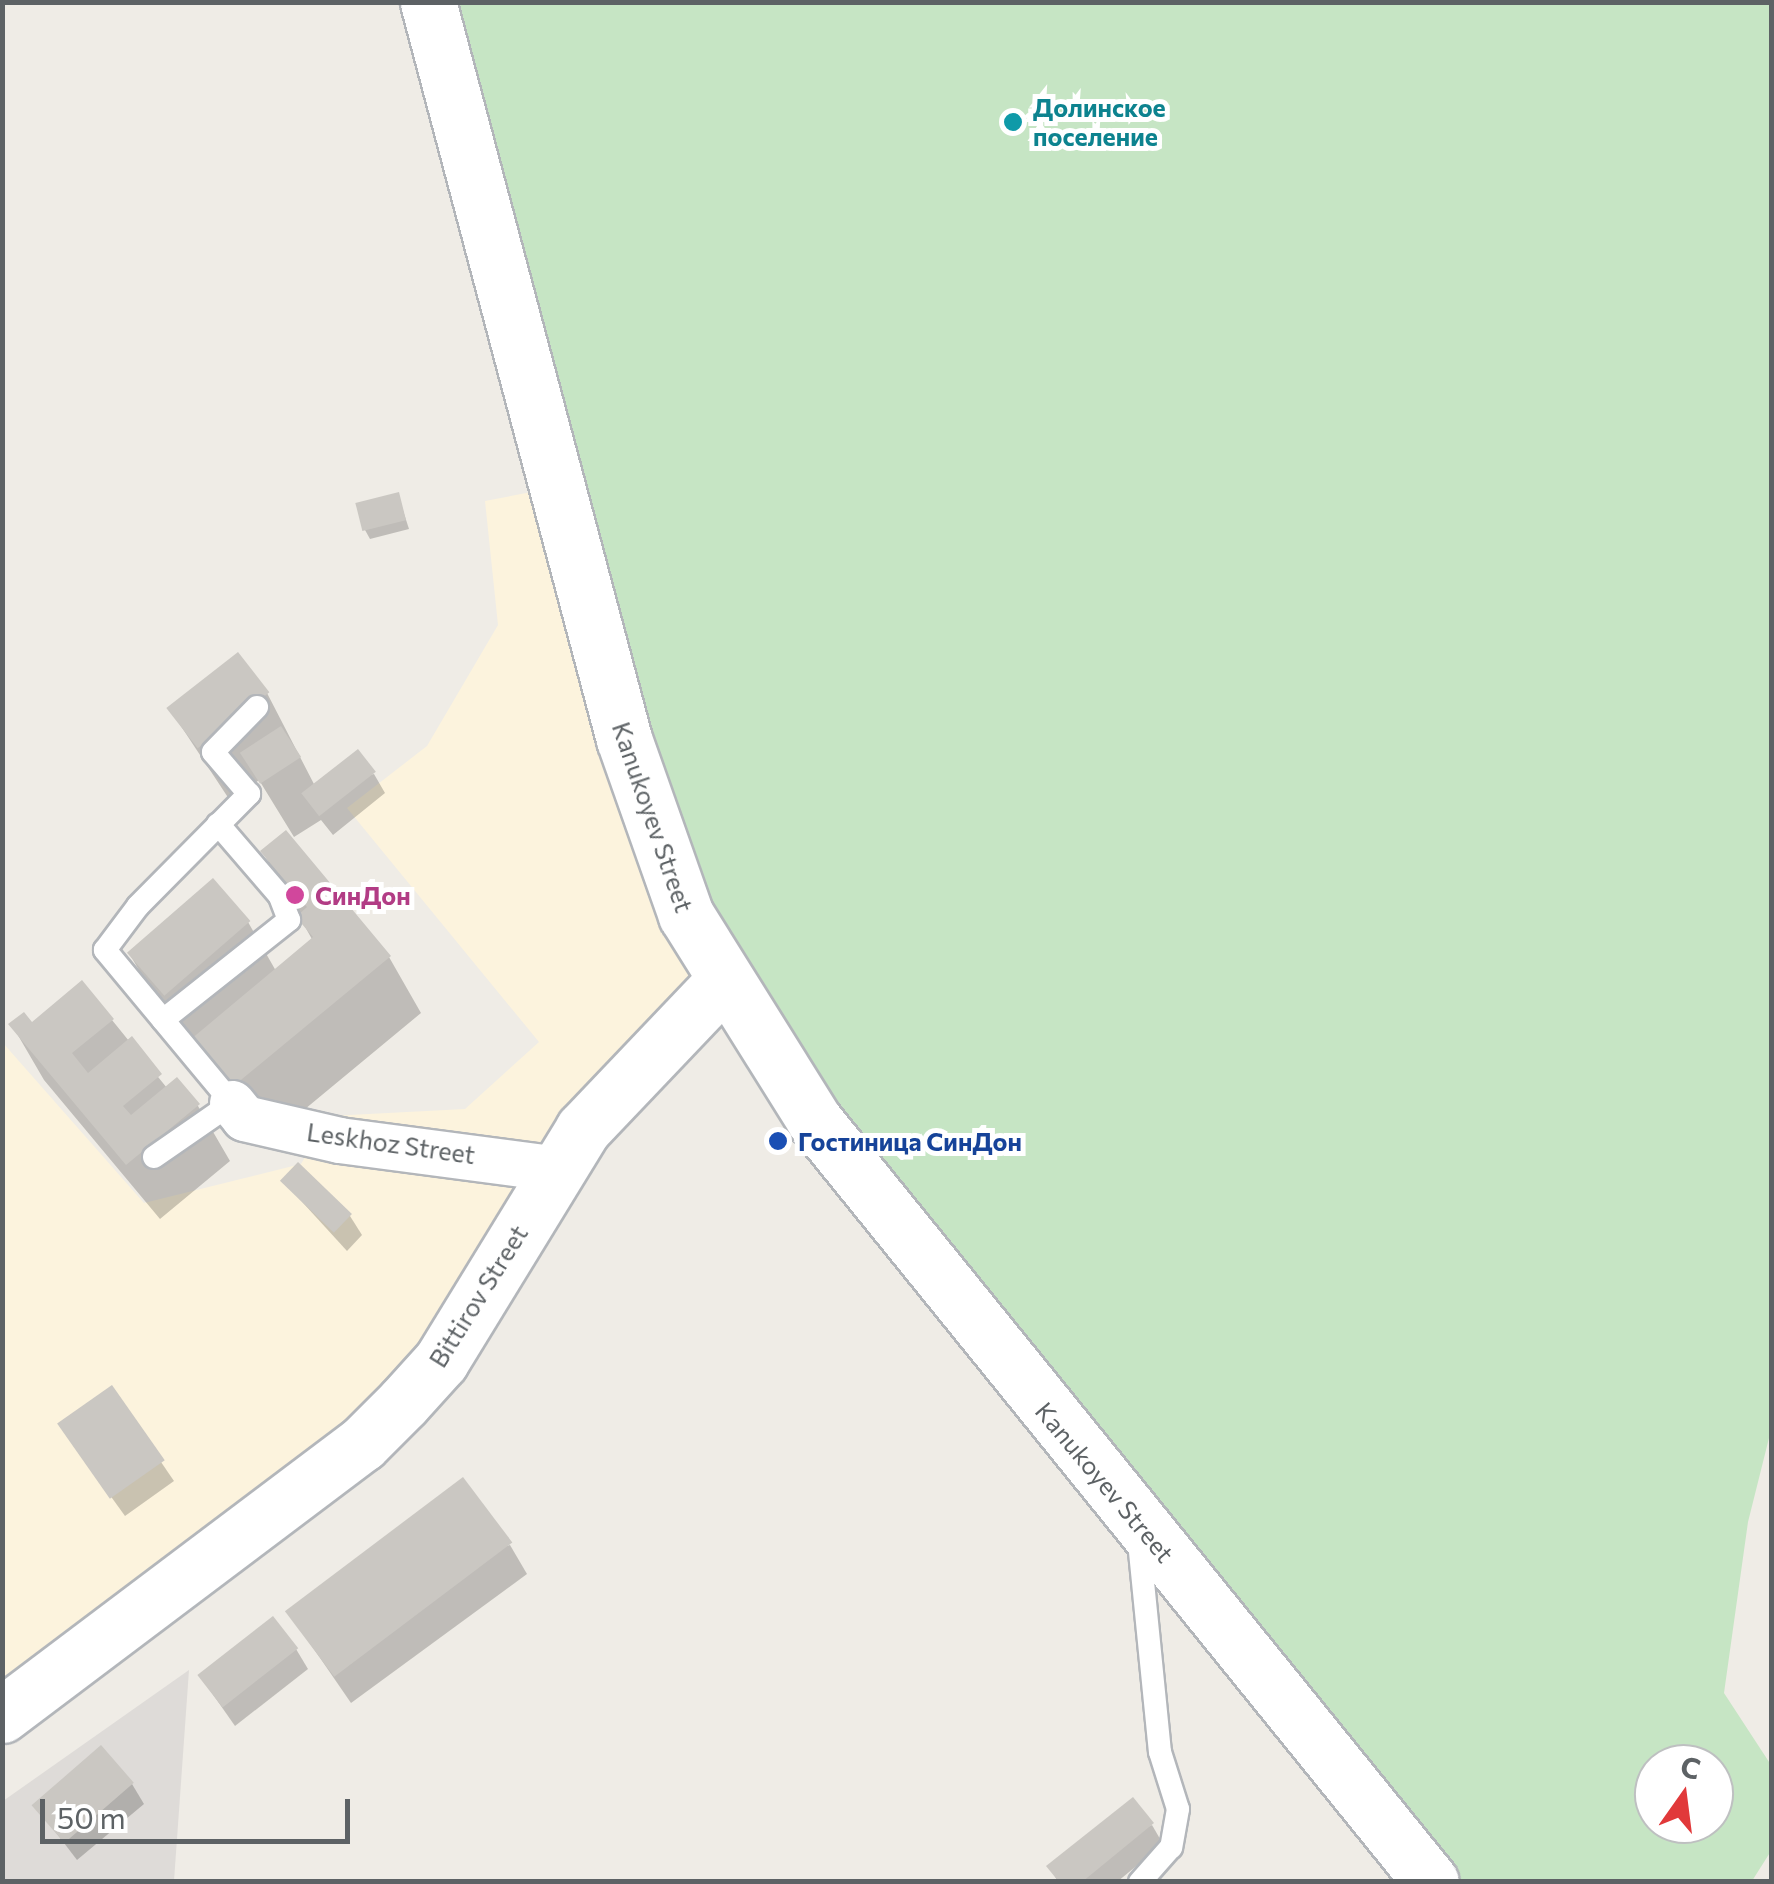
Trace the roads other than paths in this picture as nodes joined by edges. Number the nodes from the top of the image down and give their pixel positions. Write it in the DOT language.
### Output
graph roads {
  1 [pos="428,2"];
  2 [pos="257,707"];
  3 [pos="218,824"];
  4 [pos="722,984"];
  5 [pos="164,1020"];
  6 [pos="232,1103"];
  7 [pos="154,1157"];
  8 [pos="558,1169"];
  9 [pos="1134,1514"];
  10 [pos="2,1715"];
  11 [pos="1140,1882"];
  12 [pos="1432,1882"];
  1 -- 4 [label="street, Kanukoyev Street"];
  2 -- 3 [label="lane"];
  3 -- 5 [label="lane"];
  3 -- 5 [label="lane"];
  4 -- 8 [label="street, Bittirov Street"];
  4 -- 9 [label="street, Kanukoyev Street"];
  5 -- 6 [label="lane"];
  6 -- 7 [label="lane"];
  6 -- 8 [label="street, Leskhoz Street"];
  8 -- 10 [label="street, Bittirov Street"];
  9 -- 11 [label="lane"];
  9 -- 12 [label="street, Kanukoyev Street"];
}
